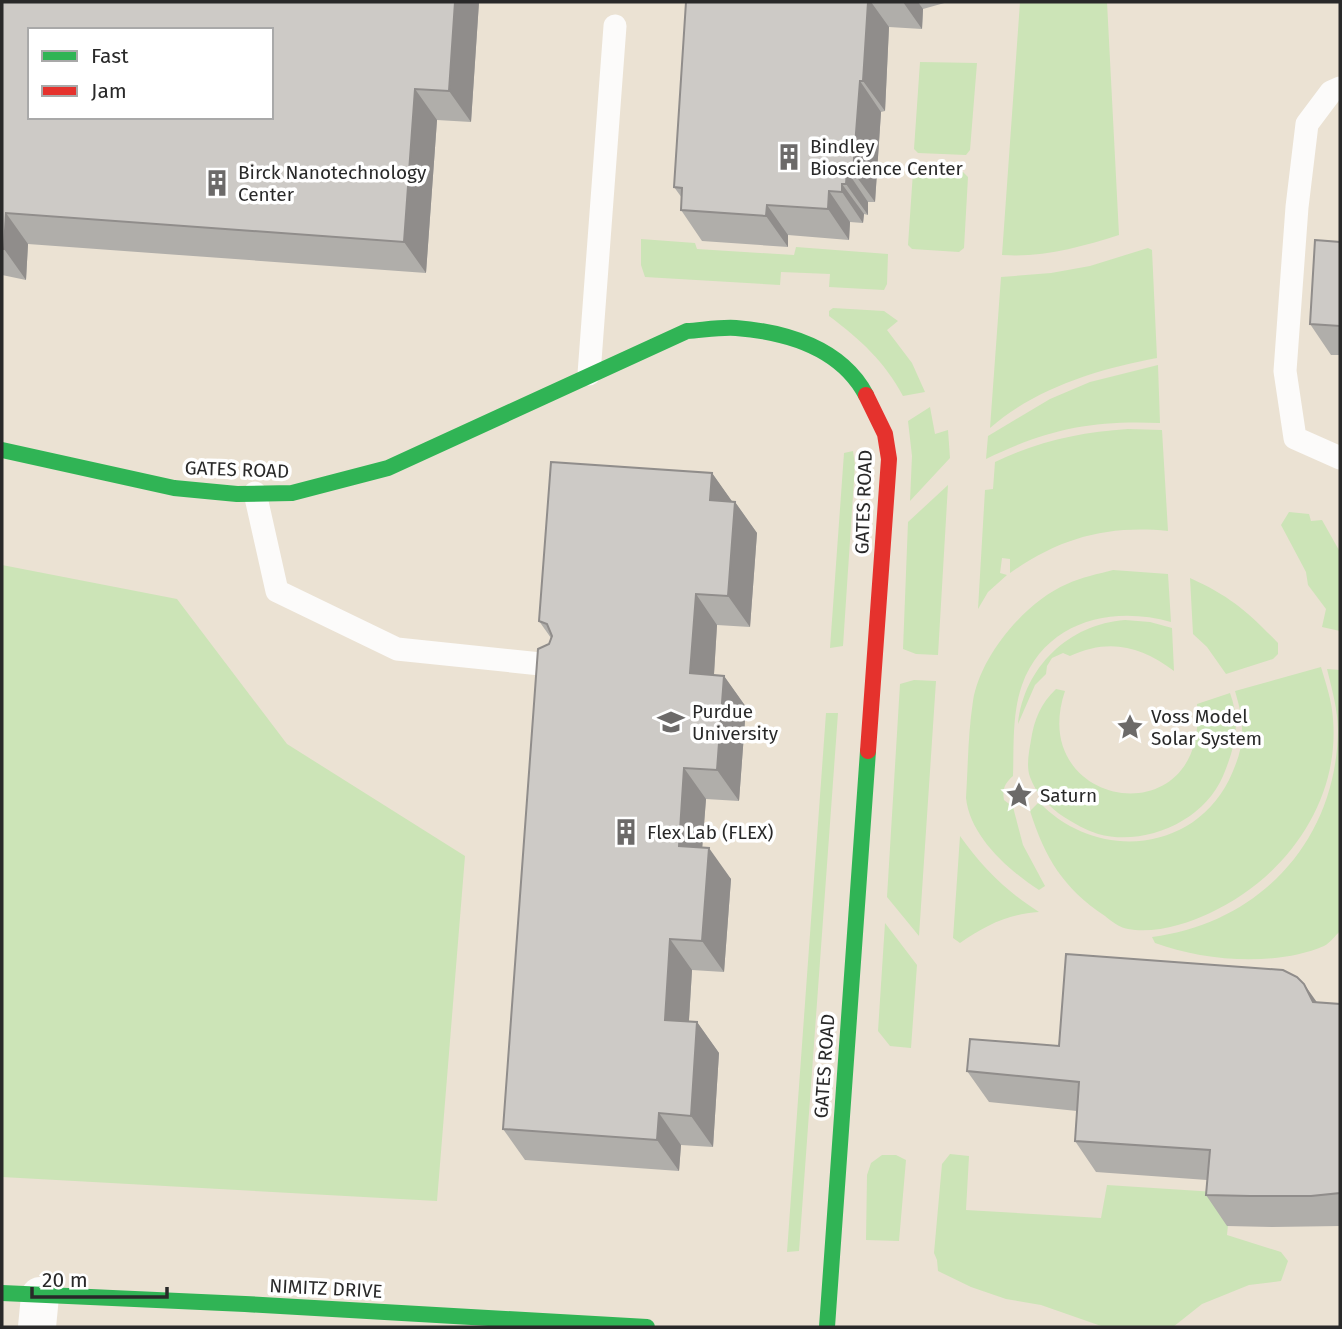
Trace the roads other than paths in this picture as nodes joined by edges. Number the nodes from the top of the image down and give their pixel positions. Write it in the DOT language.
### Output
graph roads {
  1 [pos="615,26"];
  2 [pos="1340,88"];
  3 [pos="589,374"];
  4 [pos="2,450"];
  5 [pos="1340,458"];
  6 [pos="255,493"];
  7 [pos="560,666"];
  8 [pos="2,1293"];
  9 [pos="39,1311"];
  10 [pos="647,1327"];
  11 [pos="827,1327"];
  1 -- 3 [label="lane"];
  2 -- 5 [label="lane"];
  3 -- 6 [label="street, GATES ROAD"];
  3 -- 11 [label="street, GATES ROAD"];
  4 -- 6 [label="street, GATES ROAD"];
  6 -- 7 [label="lane"];
  8 -- 9 [label="street, NIMITZ DRIVE"];
  9 -- 10 [label="street, NIMITZ DRIVE"];
}
